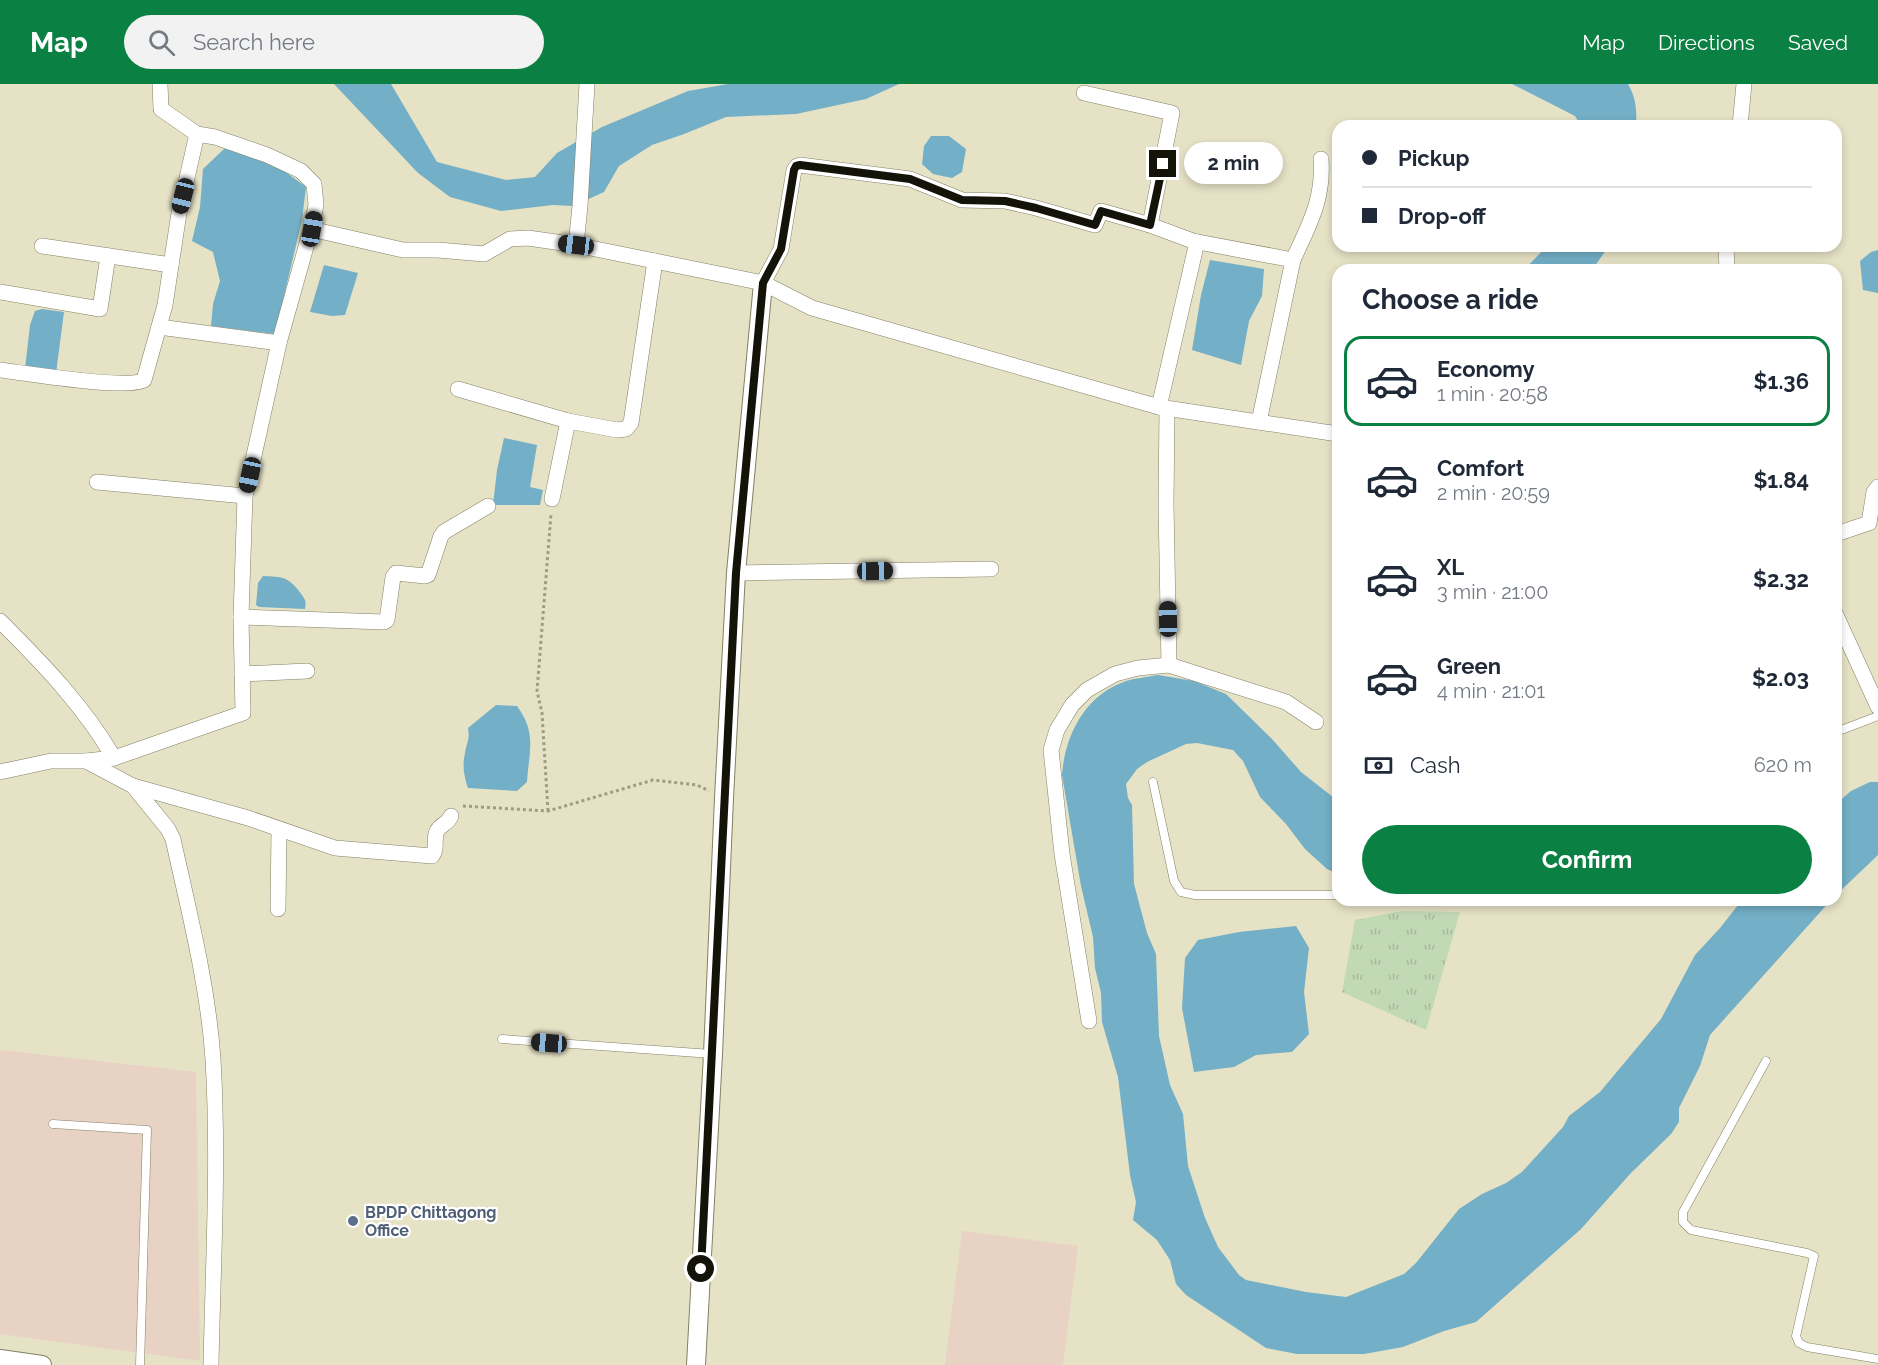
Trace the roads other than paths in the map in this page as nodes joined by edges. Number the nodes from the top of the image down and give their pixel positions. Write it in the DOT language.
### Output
graph roads {
  1 [pos="160,84"];
  2 [pos="586,84"];
  3 [pos="1744,84"];
  4 [pos="1083,93"];
  5 [pos="1741,120"];
  6 [pos="197,134"];
  7 [pos="1321,159"];
  8 [pos="1150,225"];
  9 [pos="312,229"];
  10 [pos="1197,242"];
  11 [pos="576,245"];
  12 [pos="42,246"];
  13 [pos="108,256"];
  14 [pos="1293,260"];
  15 [pos="655,261"];
  16 [pos="171,265"];
  17 [pos="763,283"];
  18 [pos="0,292"];
  19 [pos="159,327"];
  20 [pos="279,343"];
  21 [pos="0,370"];
  22 [pos="458,389"];
  23 [pos="1163,408"];
  24 [pos="568,421"];
  25 [pos="1259,422"];
  26 [pos="1332,433"];
  27 [pos="97,483"];
  28 [pos="1878,487"];
  29 [pos="245,496"];
  30 [pos="552,499"];
  31 [pos="488,506"];
  32 [pos="1842,532"];
  33 [pos="991,569"];
  34 [pos="736,573"];
  35 [pos="241,617"];
  36 [pos="0,621"];
  37 [pos="1842,628"];
  38 [pos="1169,666"];
  39 [pos="307,671"];
  40 [pos="242,674"];
  41 [pos="1878,707"];
  42 [pos="1878,716"];
  43 [pos="1316,722"];
  44 [pos="1842,730"];
  45 [pos="114,758"];
  46 [pos="86,761"];
  47 [pos="0,772"];
  48 [pos="1153,782"];
  49 [pos="133,786"];
  50 [pos="451,816"];
  51 [pos="279,830"];
  52 [pos="1332,895"];
  53 [pos="278,909"];
  54 [pos="1089,1021"];
  55 [pos="502,1040"];
  56 [pos="713,1054"];
  57 [pos="1766,1061"];
  58 [pos="53,1124"];
  59 [pos="0,1359"];
  60 [pos="1878,1359"];
  61 [pos="42,1365"];
  62 [pos="140,1365"];
  63 [pos="211,1365"];
  64 [pos="696,1365"];
  1 -- 6 [label="street"];
  2 -- 11 [label="street"];
  3 -- 5 [label="street"];
  4 -- 8 [label="street"];
  6 -- 9 [label="street"];
  6 -- 16 [label="street"];
  7 -- 14 [label="street"];
  8 -- 10 [label="street"];
  8 -- 17 [label="street"];
  9 -- 11 [label="street"];
  9 -- 20 [label="street"];
  10 -- 14 [label="street"];
  10 -- 23 [label="street"];
  11 -- 15 [label="street"];
  12 -- 13 [label="street"];
  13 -- 16 [label="street"];
  13 -- 18 [label="street"];
  14 -- 25 [label="street"];
  15 -- 17 [label="street"];
  15 -- 24 [label="street"];
  16 -- 19 [label="street"];
  17 -- 23 [label="street"];
  17 -- 34 [label="street"];
  19 -- 20 [label="street"];
  19 -- 21 [label="street"];
  20 -- 29 [label="street"];
  22 -- 24 [label="street"];
  23 -- 25 [label="street"];
  23 -- 38 [label="street"];
  24 -- 30 [label="street"];
  25 -- 26 [label="street"];
  27 -- 29 [label="street"];
  28 -- 32 [label="street"];
  29 -- 35 [label="street"];
  31 -- 35 [label="street"];
  33 -- 34 [label="street"];
  34 -- 56 [label="street"];
  35 -- 40 [label="street"];
  36 -- 45 [label="street"];
  37 -- 41 [label="street"];
  38 -- 43 [label="street"];
  38 -- 54 [label="street"];
  39 -- 40 [label="street"];
  40 -- 45 [label="street"];
  42 -- 44 [label="lane"];
  45 -- 46 [label="street"];
  46 -- 47 [label="street"];
  46 -- 49 [label="street"];
  48 -- 52 [label="lane"];
  49 -- 51 [label="street"];
  49 -- 63 [label="street"];
  50 -- 51 [label="street"];
  51 -- 53 [label="street"];
  55 -- 56 [label="lane"];
  56 -- 64 [label="street"];
  57 -- 60 [label="lane"];
  58 -- 62 [label="lane"];
  59 -- 61 [label="street"];
}
